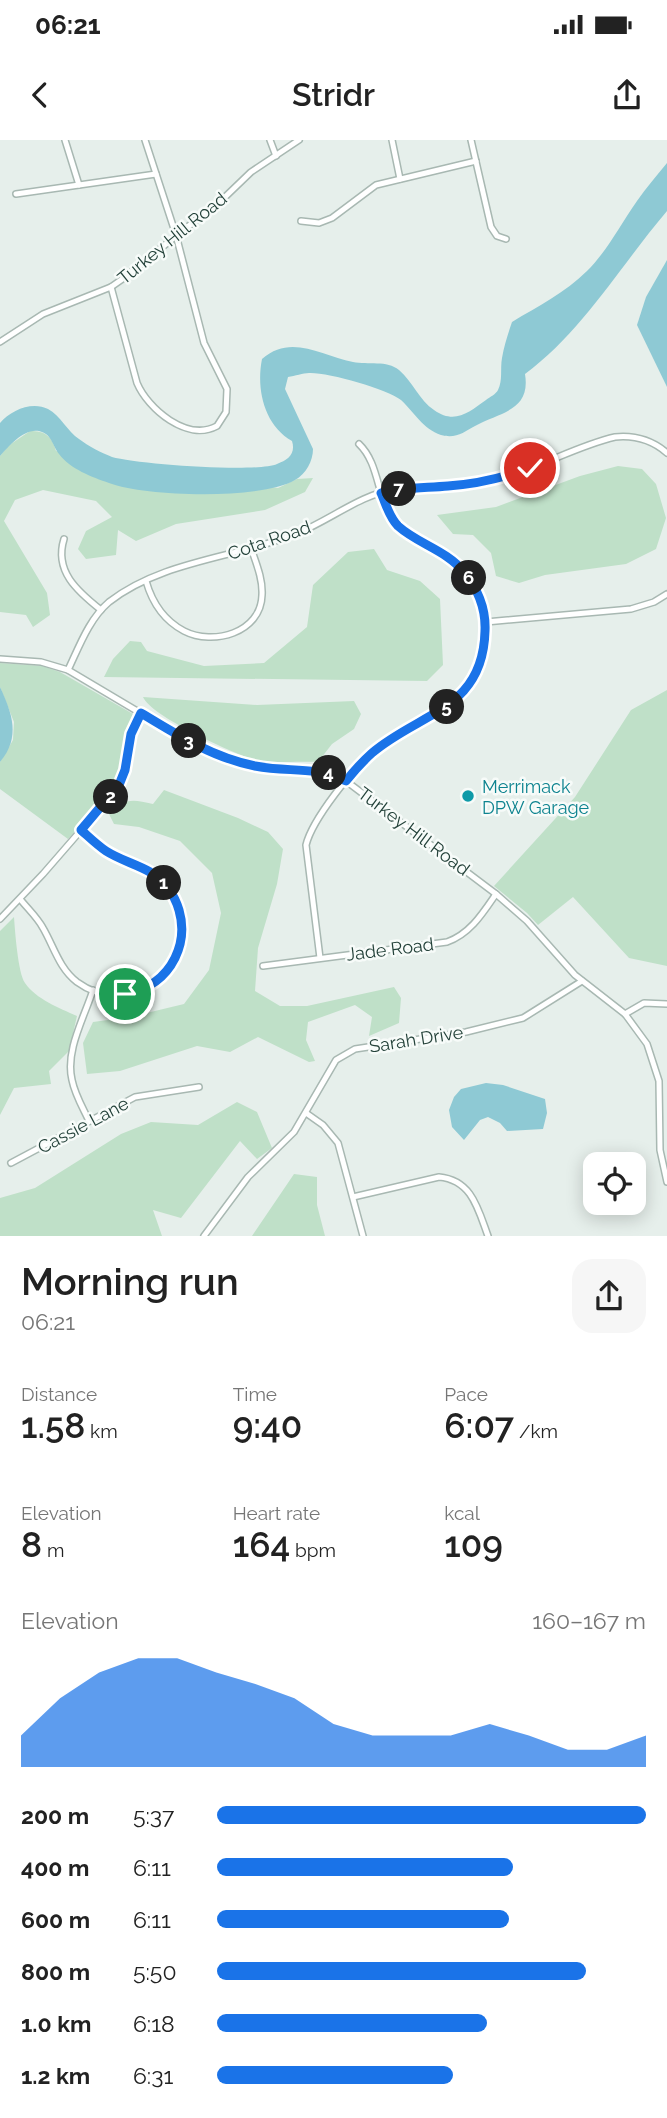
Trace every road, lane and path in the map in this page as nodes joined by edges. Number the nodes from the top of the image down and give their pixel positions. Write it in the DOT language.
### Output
graph roads {
  1 [pos="65,140"];
  2 [pos="145,140"];
  3 [pos="270,140"];
  4 [pos="299,140"];
  5 [pos="392,140"];
  6 [pos="471,140"];
  7 [pos="276,156"];
  8 [pos="476,160"];
  9 [pos="156,174"];
  10 [pos="400,179"];
  11 [pos="79,185"];
  12 [pos="16,194"];
  13 [pos="301,221"];
  14 [pos="176,235"];
  15 [pos="506,239"];
  16 [pos="111,287"];
  17 [pos="0,342"];
  18 [pos="359,444"];
  19 [pos="667,453"];
  20 [pos="381,493"];
  21 [pos="64,539"];
  22 [pos="251,548"];
  23 [pos="146,581"];
  24 [pos="667,594"];
  25 [pos="101,610"];
  26 [pos="486,622"];
  27 [pos="3,659"];
  28 [pos="68,670"];
  29 [pos="141,713"];
  30 [pos="346,781"];
  31 [pos="81,830"];
  32 [pos="496,894"];
  33 [pos="20,899"];
  34 [pos="0,919"];
  35 [pos="320,958"];
  36 [pos="263,966"];
  37 [pos="582,981"];
  38 [pos="93,990"];
  39 [pos="667,1004"];
  40 [pos="625,1014"];
  41 [pos="199,1087"];
  42 [pos="306,1113"];
  43 [pos="89,1121"];
  44 [pos="11,1163"];
  45 [pos="667,1182"];
  46 [pos="353,1198"];
  47 [pos="204,1236"];
  48 [pos="362,1236"];
  49 [pos="488,1236"];
  1 -- 11 [label="street"];
  2 -- 9 [label="street"];
  3 -- 7 [label="street"];
  4 -- 7 [label="street, Turkey Hill Road"];
  5 -- 10 [label="street"];
  6 -- 8 [label="street"];
  7 -- 14 [label="street, Turkey Hill Road"];
  8 -- 10 [label="street"];
  8 -- 15 [label="street"];
  9 -- 11 [label="street"];
  9 -- 14 [label="street"];
  10 -- 13 [label="street"];
  11 -- 12 [label="street"];
  14 -- 16 [label="street, Turkey Hill Road"];
  14 -- 16 [label="street"];
  16 -- 17 [label="street, Turkey Hill Road"];
  18 -- 20 [label="street"];
  19 -- 20 [label="street, Cota Road"];
  20 -- 22 [label="street, Cota Road"];
  20 -- 26 [label="street"];
  21 -- 25 [label="street"];
  22 -- 23 [label="street, Cota Road"];
  22 -- 23 [label="street"];
  23 -- 25 [label="street, Cota Road"];
  24 -- 26 [label="street"];
  25 -- 28 [label="street, Cota Road"];
  26 -- 30 [label="street"];
  27 -- 28 [label="street, Turkey Hill Road"];
  28 -- 29 [label="street, Turkey Hill Road"];
  29 -- 30 [label="street, Turkey Hill Road"];
  29 -- 31 [label="street"];
  30 -- 32 [label="street, Turkey Hill Road"];
  30 -- 35 [label="street"];
  31 -- 33 [label="street"];
  31 -- 38 [label="street"];
  32 -- 35 [label="street, Jade Road"];
  32 -- 37 [label="street, Turkey Hill Road"];
  33 -- 34 [label="street"];
  33 -- 38 [label="street"];
  35 -- 36 [label="street, Jade Road"];
  37 -- 40 [label="street, Turkey Hill Road"];
  37 -- 42 [label="street, Sarah Drive"];
  38 -- 43 [label="street"];
  39 -- 40 [label="street"];
  40 -- 45 [label="street, Turkey Hill Road"];
  41 -- 43 [label="street, Cassie Lane"];
  42 -- 46 [label="street"];
  42 -- 47 [label="street, Sarah Drive"];
  43 -- 44 [label="street, Cassie Lane"];
  46 -- 48 [label="street"];
  46 -- 49 [label="street"];
}
